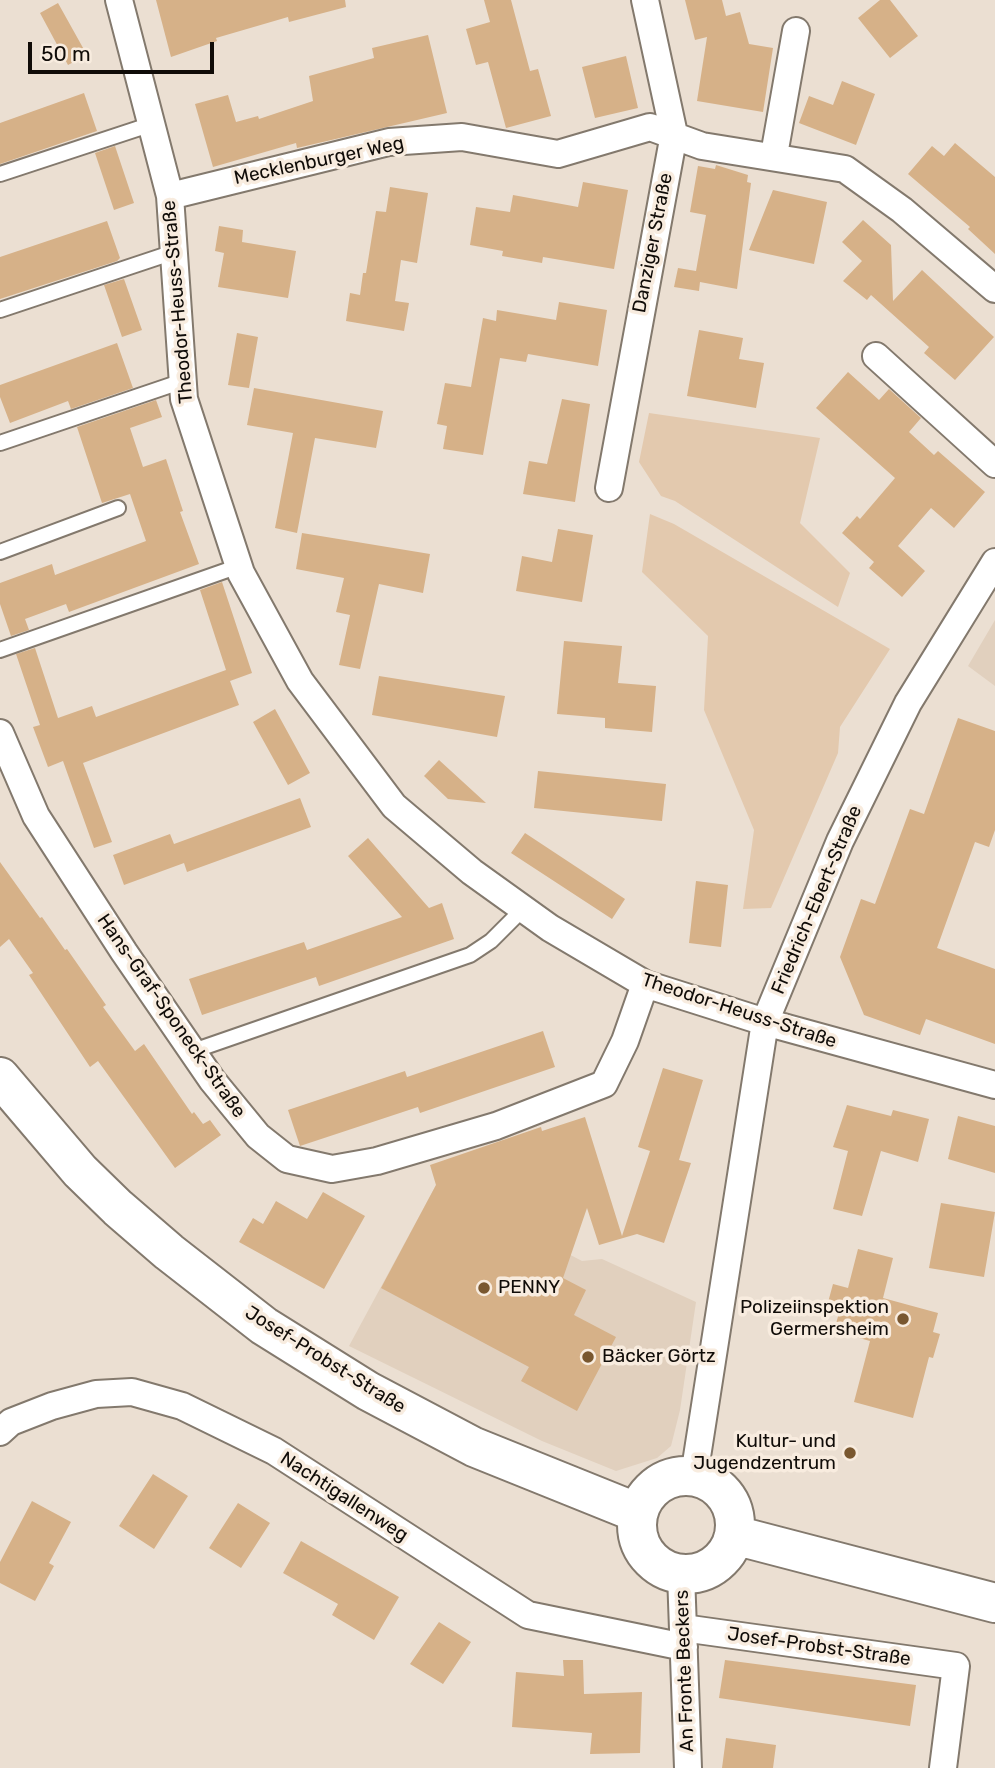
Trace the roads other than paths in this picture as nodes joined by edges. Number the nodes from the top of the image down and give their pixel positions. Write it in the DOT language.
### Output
graph roads {
  1 [pos="119,0"];
  2 [pos="645,0"];
  3 [pos="796,31"];
  4 [pos="152,124"];
  5 [pos="674,134"];
  6 [pos="774,155"];
  7 [pos="0,174"];
  8 [pos="170,196"];
  9 [pos="174,252"];
  10 [pos="995,289"];
  11 [pos="0,310"];
  12 [pos="876,356"];
  13 [pos="183,381"];
  14 [pos="0,443"];
  15 [pos="995,464"];
  16 [pos="610,488"];
  17 [pos="118,508"];
  18 [pos="0,552"];
  19 [pos="995,562"];
  20 [pos="239,566"];
  21 [pos="0,650"];
  22 [pos="0,733"];
  23 [pos="523,909"];
  24 [pos="645,984"];
  25 [pos="765,1022"];
  26 [pos="192,1051"];
  27 [pos="0,1077"];
  28 [pos="995,1085"];
  29 [pos="0,1432"];
  30 [pos="694,1476"];
  31 [pos="638,1513"];
  32 [pos="734,1535"];
  33 [pos="681,1574"];
  34 [pos="995,1603"];
  35 [pos="683,1637"];
  36 [pos="688,1768"];
  37 [pos="943,1768"];
  1 -- 4 [label="street, Theodor-Heuss-Straße"];
  2 -- 5 [label="street, Danziger Straße"];
  3 -- 6 [label="street"];
  4 -- 7 [label="lane"];
  4 -- 8 [label="street, Theodor-Heuss-Straße"];
  5 -- 6 [label="street, Mecklenburger Weg"];
  5 -- 8 [label="street, Mecklenburger Weg"];
  5 -- 16 [label="street, Danziger Straße"];
  6 -- 10 [label="street, Mecklenburger Weg"];
  8 -- 9 [label="street, Theodor-Heuss-Straße"];
  9 -- 11 [label="lane"];
  9 -- 13 [label="street, Theodor-Heuss-Straße"];
  12 -- 15 [label="street"];
  13 -- 14 [label="lane"];
  13 -- 20 [label="street, Theodor-Heuss-Straße"];
  17 -- 18 [label="lane"];
  19 -- 25 [label="street, Friedrich-Ebert-Straße"];
  20 -- 21 [label="lane"];
  20 -- 23 [label="street, Theodor-Heuss-Straße"];
  22 -- 26 [label="street, Hans-Graf-Sponeck-Straße"];
  23 -- 24 [label="street, Theodor-Heuss-Straße"];
  23 -- 26 [label="lane"];
  24 -- 25 [label="street, Theodor-Heuss-Straße"];
  24 -- 26 [label="street, Hans-Graf-Sponeck-Straße"];
  25 -- 28 [label="street, Theodor-Heuss-Straße"];
  25 -- 30 [label="street, Friedrich-Ebert-Straße"];
  27 -- 31 [label="main road, Josef-Probst-Straße"];
  29 -- 35 [label="street, Nachtigallenweg"];
  30 -- 31 [label="main road"];
  30 -- 32 [label="main road"];
  31 -- 33 [label="main road"];
  32 -- 33 [label="main road"];
  32 -- 34 [label="main road"];
  33 -- 35 [label="street, An Fronte Beckers"];
  35 -- 36 [label="street, An Fronte Beckers"];
  35 -- 37 [label="street, Josef-Probst-Straße"];
}
